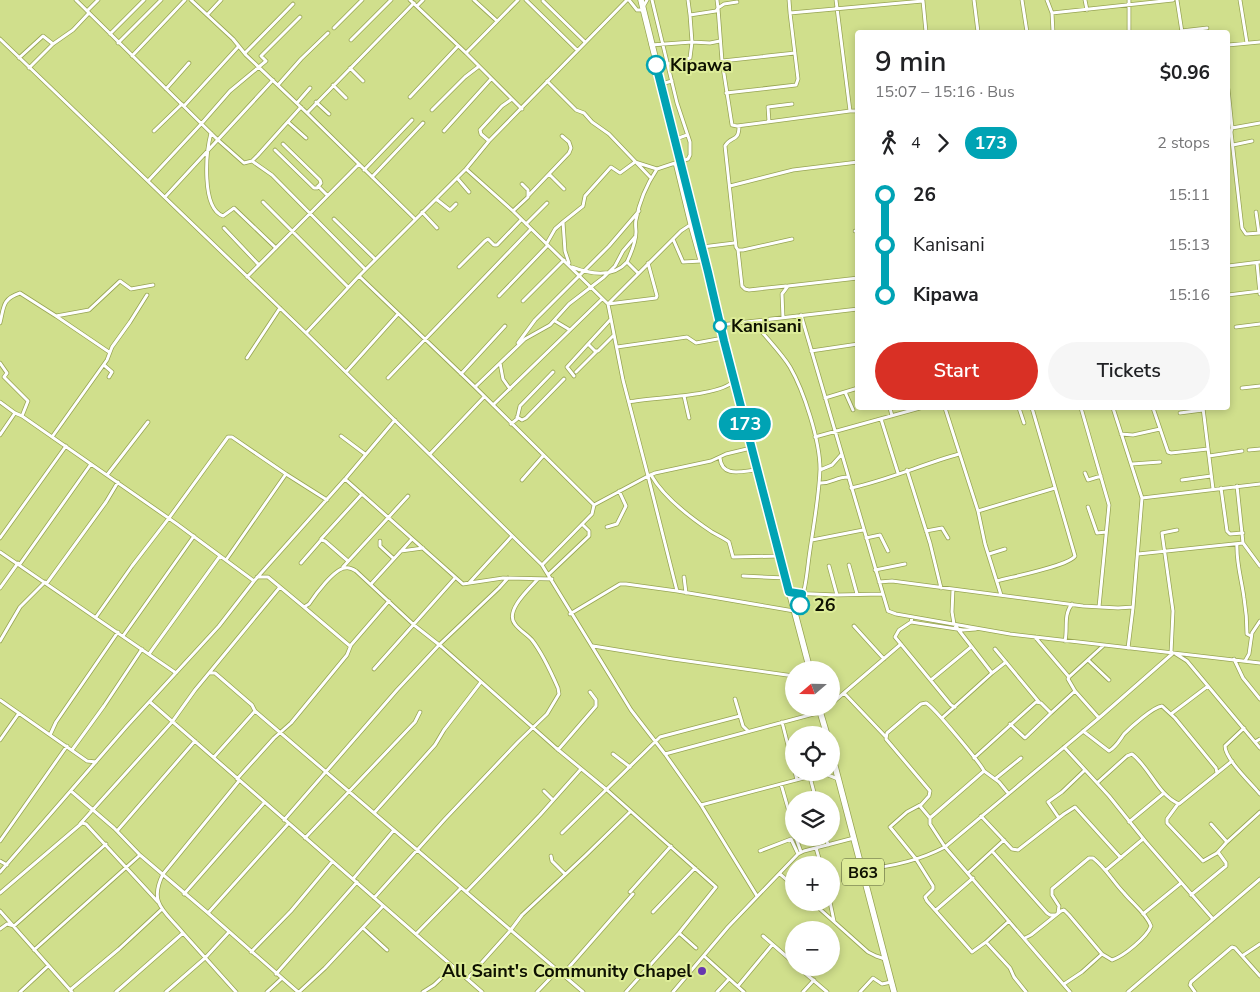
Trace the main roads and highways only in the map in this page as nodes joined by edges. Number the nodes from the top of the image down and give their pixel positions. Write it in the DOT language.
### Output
graph roads {
  1 [pos="641,0"];
  2 [pos="808,661"];
  3 [pos="839,781"];
  4 [pos="894,992"];
  1 -- 2 [label="highway"];
  3 -- 4 [label="highway, B63"];
}
